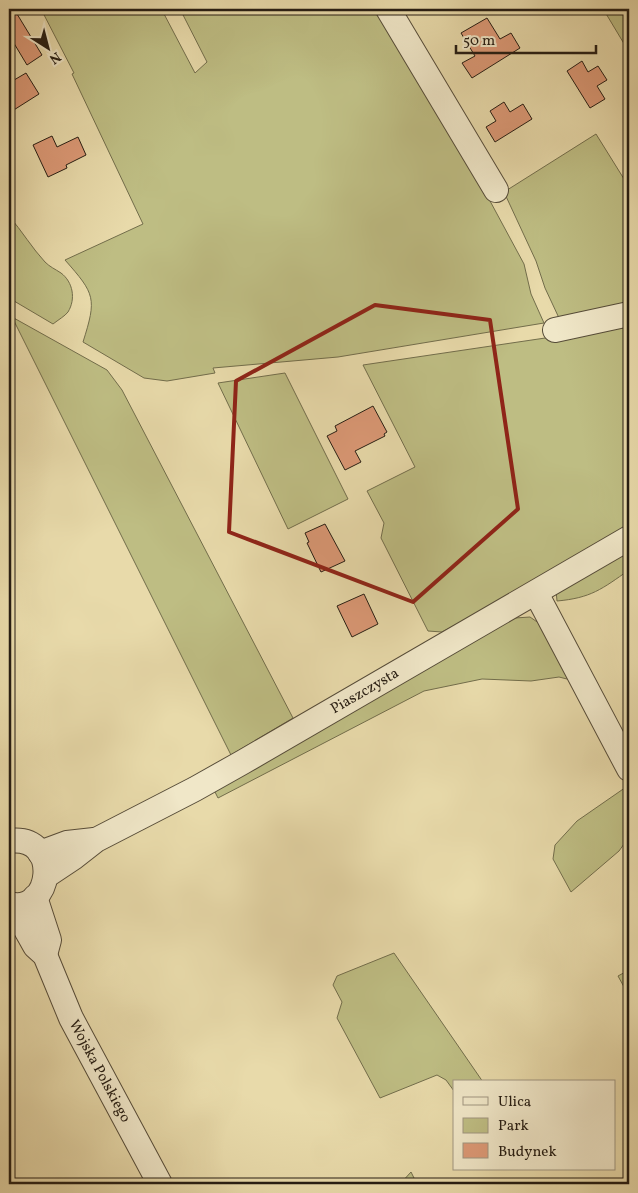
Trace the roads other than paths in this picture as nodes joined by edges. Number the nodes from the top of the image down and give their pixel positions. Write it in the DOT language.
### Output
graph roads {
  1 [pos="388,9"];
  2 [pos="496,190"];
  3 [pos="629,314"];
  4 [pos="555,330"];
  5 [pos="629,538"];
  6 [pos="536,593"];
  7 [pos="629,769"];
  8 [pos="9,840"];
  9 [pos="96,840"];
  10 [pos="40,853"];
  11 [pos="46,876"];
  12 [pos="35,897"];
  13 [pos="11,904"];
  14 [pos="45,955"];
  15 [pos="160,1184"];
  1 -- 2 [label="street"];
  3 -- 4 [label="street"];
  5 -- 6 [label="street, Piaszczysta"];
  6 -- 7 [label="street"];
  6 -- 9 [label="street, Piaszczysta"];
  8 -- 10 [label="street"];
  9 -- 10 [label="street, Piaszczysta"];
  9 -- 11 [label="street, Piaszczysta"];
  10 -- 11 [label="street"];
  11 -- 12 [label="street"];
  12 -- 13 [label="street"];
  12 -- 14 [label="street, Wojska Polskiego"];
  13 -- 14 [label="street, Wojska Polskiego"];
  14 -- 15 [label="street, Wojska Polskiego"];
}
